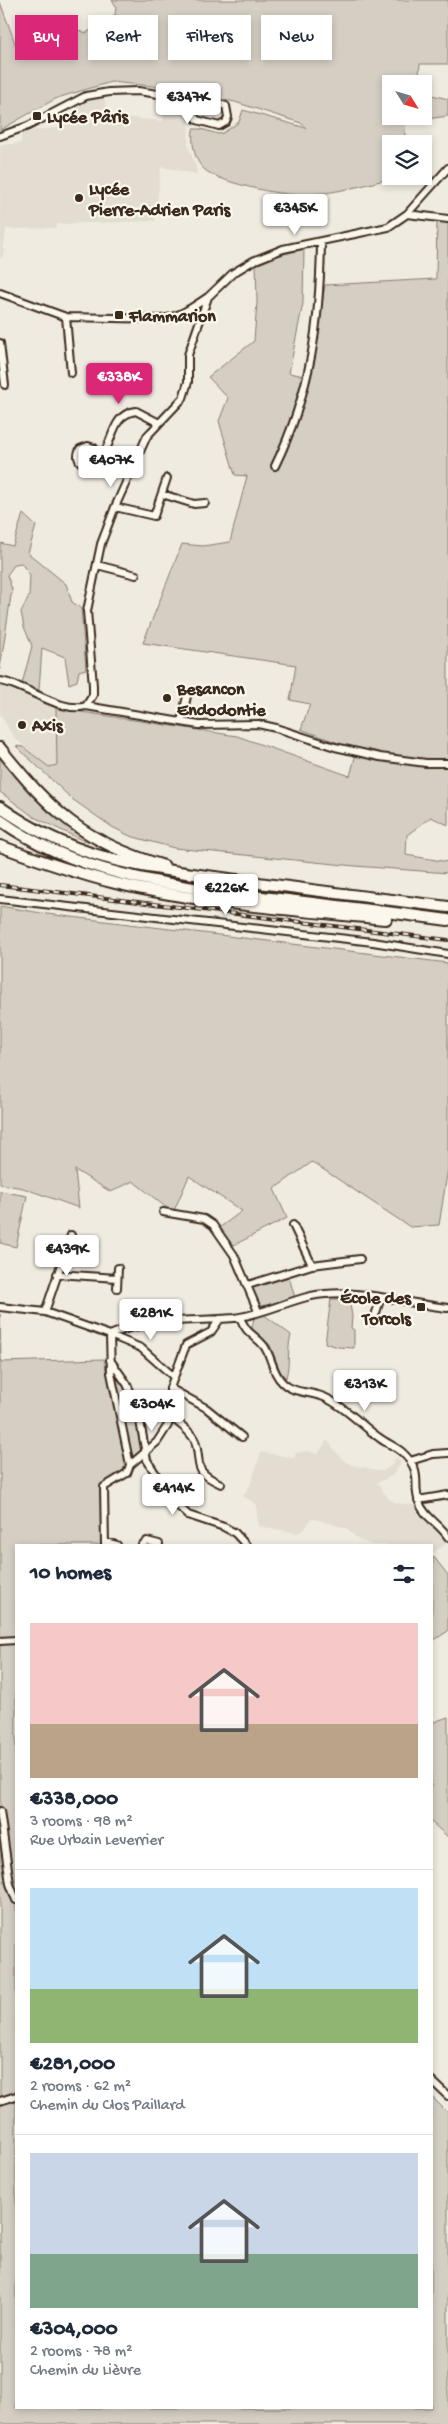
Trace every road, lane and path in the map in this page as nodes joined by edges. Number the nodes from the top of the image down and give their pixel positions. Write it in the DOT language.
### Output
graph roads {
  1 [pos="179,98"];
  2 [pos="0,136"];
  3 [pos="448,168"];
  4 [pos="407,214"];
  5 [pos="448,219"];
  6 [pos="321,242"];
  7 [pos="0,293"];
  8 [pos="208,297"];
  9 [pos="66,317"];
  10 [pos="0,343"];
  11 [pos="71,373"];
  12 [pos="5,385"];
  13 [pos="159,423"];
  14 [pos="97,456"];
  15 [pos="275,466"];
  16 [pos="167,478"];
  17 [pos="162,494"];
  18 [pos="205,503"];
  19 [pos="115,507"];
  20 [pos="97,565"];
  21 [pos="136,575"];
  22 [pos="0,681"];
  23 [pos="188,692"];
  24 [pos="86,706"];
  25 [pos="181,722"];
  26 [pos="0,748"];
  27 [pos="448,763"];
  28 [pos="0,807"];
  29 [pos="0,820"];
  30 [pos="0,846"];
  31 [pos="189,873"];
  32 [pos="0,899"];
  33 [pos="448,907"];
  34 [pos="448,920"];
  35 [pos="448,925"];
  36 [pos="448,954"];
  37 [pos="163,1212"];
  38 [pos="293,1224"];
  39 [pos="71,1236"];
  40 [pos="360,1259"];
  41 [pos="312,1265"];
  42 [pos="118,1268"];
  43 [pos="57,1274"];
  44 [pos="117,1278"];
  45 [pos="248,1285"];
  46 [pos="117,1288"];
  47 [pos="381,1297"];
  48 [pos="0,1307"];
  49 [pos="448,1308"];
  50 [pos="258,1311"];
  51 [pos="44,1312"];
  52 [pos="240,1317"];
  53 [pos="220,1319"];
  54 [pos="373,1322"];
  55 [pos="110,1335"];
  56 [pos="110,1360"];
  57 [pos="174,1377"];
  58 [pos="170,1388"];
  59 [pos="170,1416"];
  60 [pos="242,1437"];
  61 [pos="146,1450"];
  62 [pos="448,1453"];
  63 [pos="410,1461"];
  64 [pos="130,1465"];
  65 [pos="221,1484"];
  66 [pos="448,1495"];
  67 [pos="418,1500"];
  68 [pos="448,1537"];
  69 [pos="105,1544"];
  70 [pos="143,1544"];
  71 [pos="159,1544"];
  72 [pos="245,1544"];
  73 [pos="15,1640"];
  74 [pos="0,1641"];
  75 [pos="0,1812"];
  76 [pos="15,1897"];
  77 [pos="433,2082"];
  78 [pos="15,2096"];
  79 [pos="448,2096"];
  80 [pos="0,2101"];
  1 -- 1 [label="street"];
  1 -- 2 [label="street"];
  3 -- 4 [label="street"];
  4 -- 5 [label="street"];
  4 -- 6 [label="street"];
  6 -- 8 [label="street"];
  6 -- 15 [label="street"];
  7 -- 9 [label="street"];
  8 -- 9 [label="street"];
  8 -- 13 [label="street"];
  9 -- 11 [label="street"];
  10 -- 12 [label="street"];
  13 -- 14 [label="street"];
  13 -- 19 [label="street"];
  16 -- 17 [label="street"];
  17 -- 18 [label="street"];
  17 -- 19 [label="street"];
  19 -- 20 [label="street"];
  20 -- 21 [label="street"];
  20 -- 24 [label="street"];
  22 -- 24 [label="street"];
  23 -- 25 [label="street"];
  24 -- 25 [label="street"];
  25 -- 27 [label="street"];
  26 -- 31 [label="highway"];
  28 -- 31 [label="highway"];
  29 -- 34 [label="highway"];
  30 -- 35 [label="highway"];
  31 -- 33 [label="highway"];
  32 -- 36 [label="street"];
  37 -- 45 [label="street"];
  38 -- 41 [label="street"];
  39 -- 43 [label="street"];
  40 -- 41 [label="street"];
  41 -- 45 [label="street"];
  42 -- 44 [label="street"];
  43 -- 44 [label="street"];
  43 -- 51 [label="street"];
  44 -- 46 [label="street"];
  45 -- 50 [label="street"];
  47 -- 49 [label="street"];
  47 -- 50 [label="street"];
  47 -- 54 [label="street"];
  48 -- 51 [label="street"];
  50 -- 52 [label="street"];
  51 -- 55 [label="street"];
  52 -- 53 [label="street"];
  52 -- 63 [label="street"];
  53 -- 55 [label="street"];
  53 -- 57 [label="street"];
  55 -- 56 [label="street"];
  55 -- 57 [label="street"];
  56 -- 61 [label="street"];
  56 -- 64 [label="street"];
  57 -- 58 [label="street"];
  58 -- 59 [label="street"];
  58 -- 60 [label="street"];
  59 -- 61 [label="street"];
  59 -- 65 [label="street"];
  61 -- 64 [label="street"];
  61 -- 72 [label="street"];
  62 -- 63 [label="street"];
  63 -- 67 [label="street"];
  64 -- 69 [label="street"];
  66 -- 67 [label="street"];
  67 -- 68 [label="street"];
  70 -- 71 [label="street"];
  73 -- 74 [label="street"];
  75 -- 76 [label="street"];
  77 -- 79 [label="street"];
  78 -- 80 [label="street"];
}
